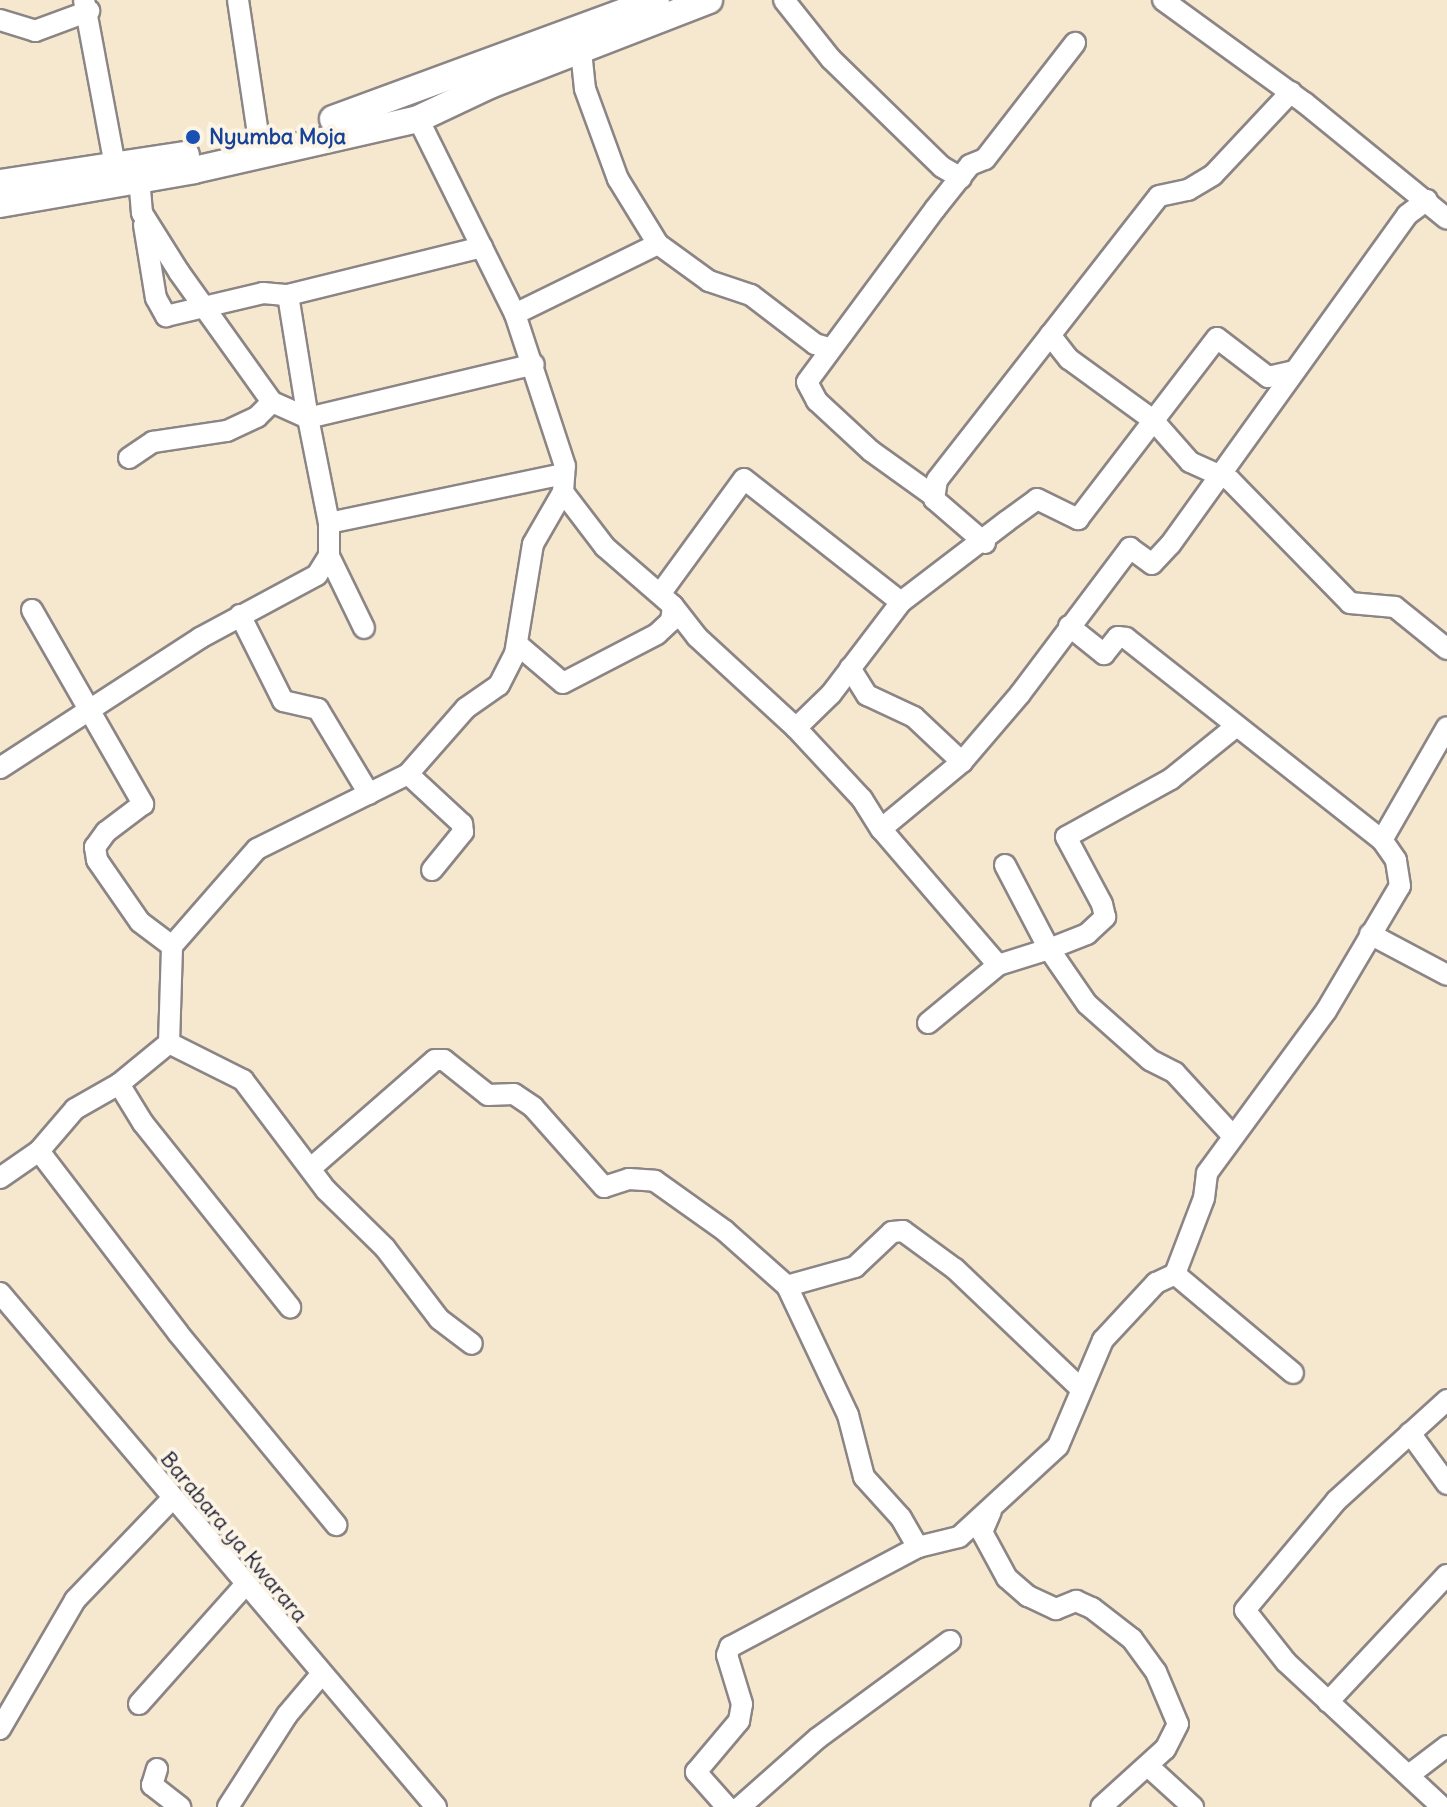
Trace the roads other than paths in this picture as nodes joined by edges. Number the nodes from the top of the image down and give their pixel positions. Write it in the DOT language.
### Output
graph roads {
  1 [pos="238,0"];
  2 [pos="656,0"];
  3 [pos="709,0"];
  4 [pos="784,0"];
  5 [pos="1163,0"];
  6 [pos="87,6"];
  7 [pos="0,20"];
  8 [pos="1075,43"];
  9 [pos="581,51"];
  10 [pos="1291,92"];
  11 [pos="418,119"];
  12 [pos="259,141"];
  13 [pos="131,169"];
  14 [pos="961,178"];
  15 [pos="0,183"];
  16 [pos="1427,200"];
  17 [pos="0,204"];
  18 [pos="142,213"];
  19 [pos="1447,219"];
  20 [pos="658,244"];
  21 [pos="482,247"];
  22 [pos="288,295"];
  23 [pos="205,311"];
  24 [pos="515,314"];
  25 [pos="1050,335"];
  26 [pos="829,348"];
  27 [pos="534,364"];
  28 [pos="1293,371"];
  29 [pos="272,402"];
  30 [pos="308,418"];
  31 [pos="1153,420"];
  32 [pos="129,458"];
  33 [pos="1217,477"];
  34 [pos="563,483"];
  35 [pos="931,494"];
  36 [pos="329,523"];
  37 [pos="985,543"];
  38 [pos="329,556"];
  39 [pos="667,600"];
  40 [pos="901,602"];
  41 [pos="32,610"];
  42 [pos="240,615"];
  43 [pos="1069,626"];
  44 [pos="364,628"];
  45 [pos="517,644"];
  46 [pos="1447,649"];
  47 [pos="850,668"];
  48 [pos="85,708"];
  49 [pos="1447,727"];
  50 [pos="796,728"];
  51 [pos="1234,728"];
  52 [pos="962,762"];
  53 [pos="0,768"];
  54 [pos="408,774"];
  55 [pos="369,794"];
  56 [pos="881,829"];
  57 [pos="1382,840"];
  58 [pos="1005,865"];
  59 [pos="432,870"];
  60 [pos="1370,934"];
  61 [pos="172,946"];
  62 [pos="1049,949"];
  63 [pos="998,965"];
  64 [pos="1447,975"];
  65 [pos="928,1023"];
  66 [pos="169,1043"];
  67 [pos="119,1084"];
  68 [pos="1232,1135"];
  69 [pos="39,1151"];
  70 [pos="311,1168"];
  71 [pos="0,1178"];
  72 [pos="1175,1274"];
  73 [pos="787,1286"];
  74 [pos="0,1293"];
  75 [pos="290,1307"];
  76 [pos="472,1344"];
  77 [pos="1293,1373"];
  78 [pos="1079,1387"];
  79 [pos="1447,1400"];
  80 [pos="1410,1433"];
  81 [pos="1447,1484"];
  82 [pos="171,1500"];
  83 [pos="991,1511"];
  84 [pos="336,1525"];
  85 [pos="918,1547"];
  86 [pos="1447,1575"];
  87 [pos="244,1586"];
  88 [pos="950,1641"];
  89 [pos="320,1676"];
  90 [pos="1328,1702"];
  91 [pos="139,1704"];
  92 [pos="0,1729"];
  93 [pos="1447,1746"];
  94 [pos="1148,1766"];
  95 [pos="157,1769"];
  96 [pos="1409,1775"];
  97 [pos="180,1807"];
  98 [pos="228,1807"];
  99 [pos="436,1807"];
  100 [pos="727,1807"];
  101 [pos="740,1807"];
  102 [pos="1101,1807"];
  103 [pos="1193,1807"];
  104 [pos="1442,1807"];
  1 -- 12 [label="street"];
  2 -- 12 [label="main road"];
  3 -- 9 [label="main road"];
  4 -- 14 [label="street"];
  5 -- 10 [label="street"];
  6 -- 7 [label="street"];
  6 -- 13 [label="street"];
  8 -- 14 [label="street"];
  9 -- 11 [label="main road"];
  9 -- 20 [label="street"];
  10 -- 16 [label="street"];
  10 -- 25 [label="street"];
  11 -- 13 [label="main road"];
  11 -- 21 [label="street"];
  12 -- 13 [label="main road"];
  13 -- 15 [label="main road"];
  13 -- 17 [label="main road"];
  13 -- 18 [label="street"];
  14 -- 26 [label="street"];
  16 -- 19 [label="street"];
  16 -- 28 [label="street"];
  18 -- 23 [label="street"];
  18 -- 23 [label="street"];
  20 -- 24 [label="street"];
  20 -- 26 [label="street"];
  21 -- 22 [label="street"];
  21 -- 24 [label="street"];
  22 -- 23 [label="street"];
  22 -- 30 [label="street"];
  23 -- 29 [label="street"];
  24 -- 27 [label="street"];
  25 -- 31 [label="street"];
  25 -- 35 [label="street"];
  26 -- 35 [label="street"];
  27 -- 30 [label="street"];
  27 -- 34 [label="street"];
  28 -- 31 [label="street"];
  28 -- 33 [label="street"];
  29 -- 30 [label="street"];
  29 -- 32 [label="street"];
  30 -- 36 [label="street"];
  31 -- 33 [label="street"];
  31 -- 37 [label="street"];
  33 -- 43 [label="street"];
  33 -- 46 [label="street"];
  34 -- 36 [label="street"];
  34 -- 39 [label="street"];
  34 -- 45 [label="street"];
  35 -- 37 [label="street"];
  36 -- 38 [label="street"];
  37 -- 40 [label="street"];
  38 -- 42 [label="street"];
  38 -- 44 [label="street"];
  39 -- 40 [label="street"];
  39 -- 45 [label="street"];
  39 -- 50 [label="street"];
  40 -- 47 [label="street"];
  41 -- 48 [label="street"];
  42 -- 48 [label="street"];
  42 -- 55 [label="street"];
  43 -- 51 [label="street"];
  43 -- 52 [label="street"];
  45 -- 54 [label="street"];
  47 -- 50 [label="street"];
  47 -- 52 [label="street"];
  48 -- 53 [label="street"];
  48 -- 61 [label="street"];
  49 -- 57 [label="street"];
  50 -- 56 [label="street"];
  51 -- 57 [label="street"];
  51 -- 62 [label="street"];
  52 -- 56 [label="street"];
  54 -- 55 [label="street"];
  54 -- 59 [label="street"];
  55 -- 61 [label="street"];
  56 -- 63 [label="street"];
  57 -- 60 [label="street"];
  58 -- 62 [label="street"];
  60 -- 64 [label="street"];
  60 -- 68 [label="street"];
  61 -- 66 [label="street"];
  62 -- 63 [label="street"];
  62 -- 68 [label="street"];
  63 -- 65 [label="street"];
  66 -- 67 [label="street"];
  66 -- 70 [label="street"];
  67 -- 69 [label="street"];
  67 -- 75 [label="street"];
  68 -- 72 [label="street"];
  69 -- 71 [label="street"];
  69 -- 84 [label="street"];
  70 -- 73 [label="street"];
  70 -- 76 [label="street"];
  72 -- 77 [label="street"];
  72 -- 78 [label="street"];
  73 -- 78 [label="street"];
  73 -- 85 [label="street"];
  74 -- 82 [label="street, Barabara ya Kwarara"];
  78 -- 83 [label="street"];
  79 -- 80 [label="street"];
  80 -- 81 [label="street"];
  80 -- 90 [label="street"];
  82 -- 87 [label="street, Barabara ya Kwarara"];
  82 -- 92 [label="street"];
  83 -- 85 [label="street"];
  83 -- 94 [label="street"];
  85 -- 100 [label="street"];
  86 -- 90 [label="street"];
  87 -- 89 [label="street, Barabara ya Kwarara"];
  87 -- 91 [label="street"];
  88 -- 101 [label="street"];
  89 -- 98 [label="street"];
  89 -- 99 [label="street, Barabara ya Kwarara"];
  90 -- 96 [label="street"];
  93 -- 96 [label="street"];
  94 -- 102 [label="street"];
  94 -- 103 [label="street"];
  95 -- 97 [label="street"];
  96 -- 104 [label="street"];
}
